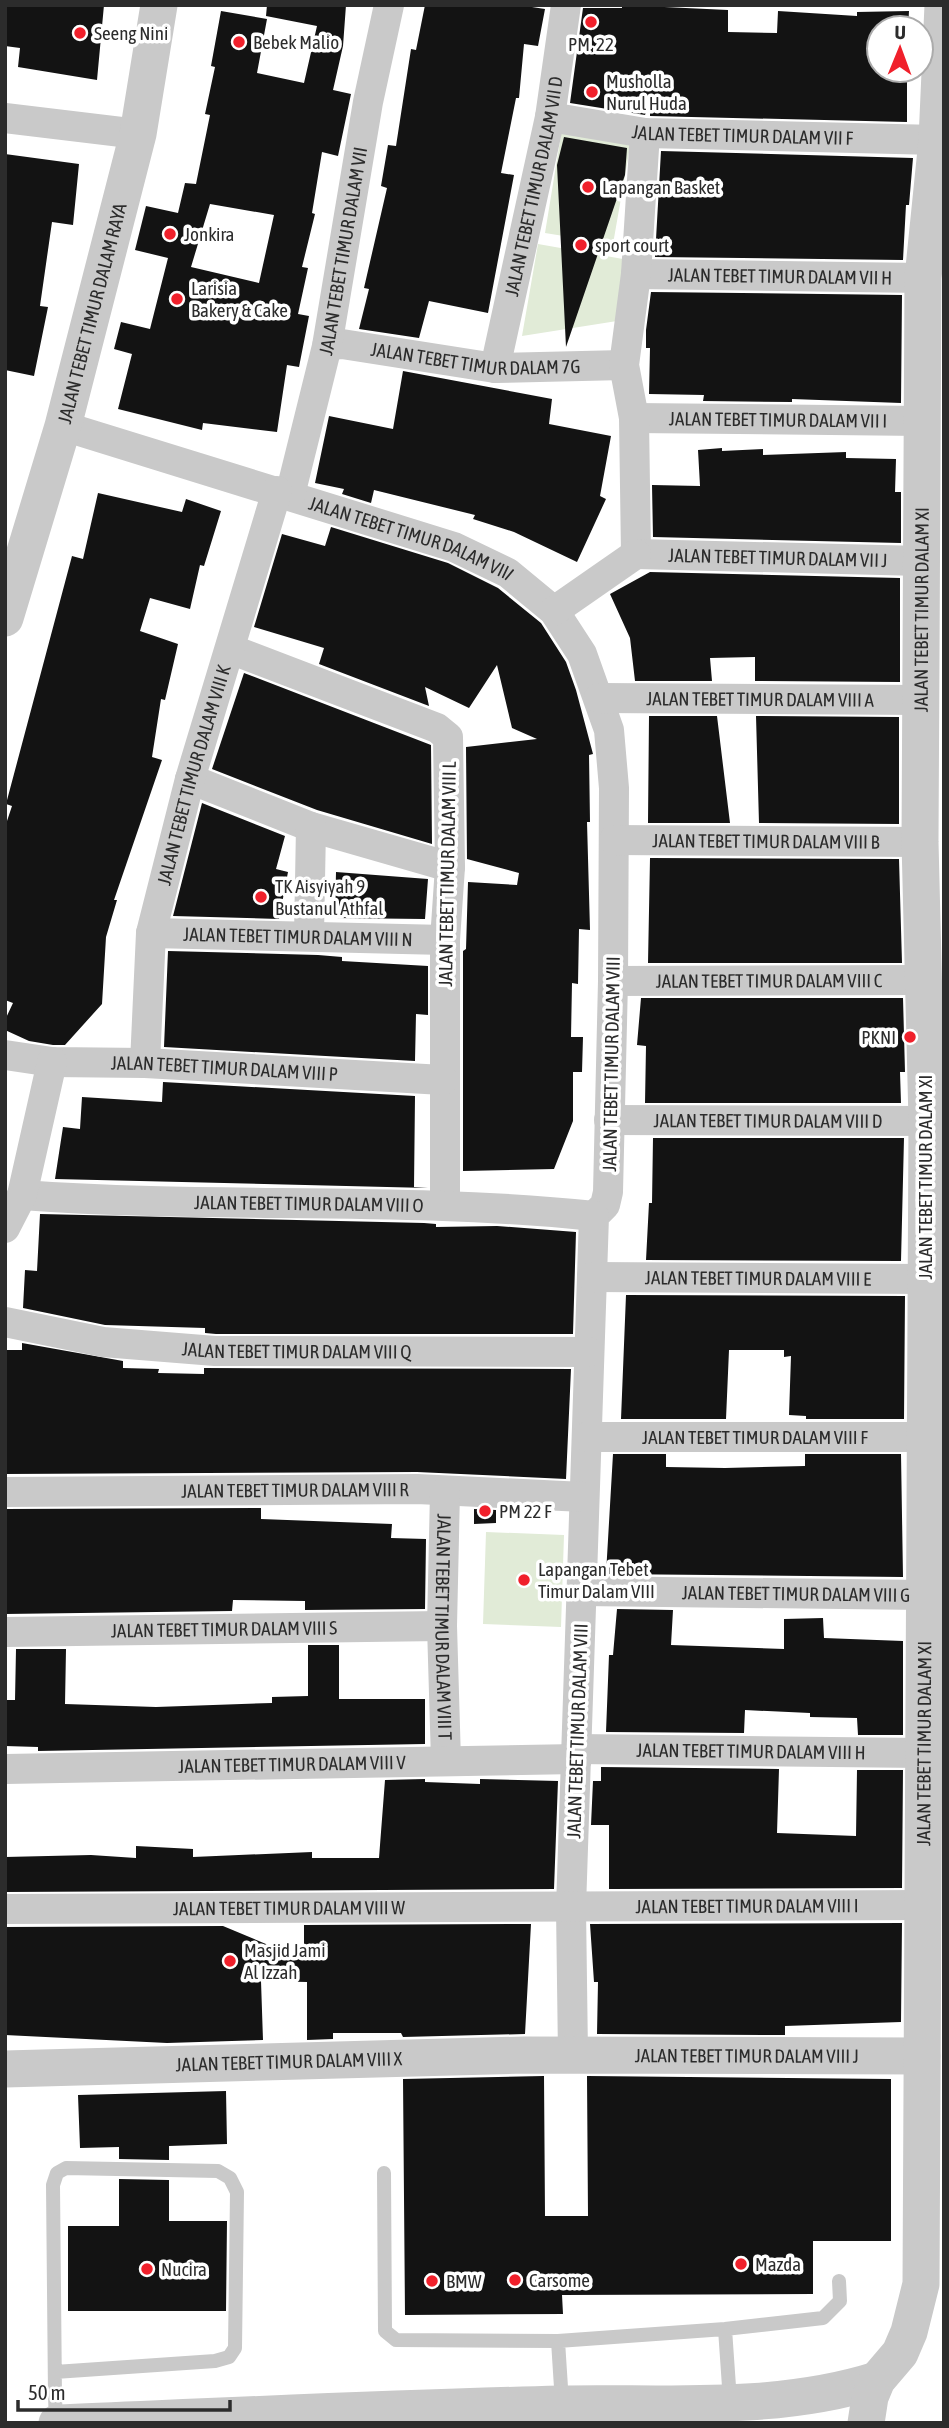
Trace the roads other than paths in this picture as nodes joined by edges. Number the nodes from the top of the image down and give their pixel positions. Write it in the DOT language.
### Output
graph roads {
  1 [pos="159,5"];
  2 [pos="389,5"];
  3 [pos="566,5"];
  4 [pos="943,5"];
  5 [pos="550,117"];
  6 [pos="5,118"];
  7 [pos="645,133"];
  8 [pos="138,134"];
  9 [pos="937,140"];
  10 [pos="636,274"];
  11 [pos="923,278"];
  12 [pos="327,346"];
  13 [pos="624,365"];
  14 [pos="495,368"];
  15 [pos="634,418"];
  16 [pos="922,421"];
  17 [pos="63,426"];
  18 [pos="283,493"];
  19 [pos="636,554"];
  20 [pos="921,562"];
  21 [pos="554,611"];
  22 [pos="5,618"];
  23 [pos="230,649"];
  24 [pos="599,698"];
  25 [pos="923,700"];
  26 [pos="190,779"];
  27 [pos="310,827"];
  28 [pos="614,841"];
  29 [pos="920,842"];
  30 [pos="450,867"];
  31 [pos="151,933"];
  32 [pos="309,935"];
  33 [pos="445,940"];
  34 [pos="923,980"];
  35 [pos="613,981"];
  36 [pos="5,1055"];
  37 [pos="52,1062"];
  38 [pos="145,1063"];
  39 [pos="443,1080"];
  40 [pos="609,1120"];
  41 [pos="927,1121"];
  42 [pos="22,1195"];
  43 [pos="445,1206"];
  44 [pos="594,1216"];
  45 [pos="5,1228"];
  46 [pos="592,1277"];
  47 [pos="924,1279"];
  48 [pos="5,1322"];
  49 [pos="589,1352"];
  50 [pos="587,1437"];
  51 [pos="925,1437"];
  52 [pos="5,1492"];
  53 [pos="445,1492"];
  54 [pos="584,1497"];
  55 [pos="582,1591"];
  56 [pos="924,1595"];
  57 [pos="442,1626"];
  58 [pos="5,1632"];
  59 [pos="923,1753"];
  60 [pos="577,1754"];
  61 [pos="446,1760"];
  62 [pos="5,1769"];
  63 [pos="922,1905"];
  64 [pos="571,1908"];
  65 [pos="5,1909"];
  66 [pos="573,2055"];
  67 [pos="922,2056"];
  68 [pos="5,2068"];
  69 [pos="384,2173"];
  70 [pos="839,2281"];
  71 [pos="725,2329"];
  72 [pos="558,2342"];
  73 [pos="55,2372"];
  74 [pos="877,2380"];
  75 [pos="836,2393"];
  76 [pos="730,2402"];
  77 [pos="562,2404"];
  78 [pos="866,2422"];
  79 [pos="56,2423"];
  1 -- 8 [label="street, JALAN TEBET TIMUR DALAM RAYA"];
  2 -- 12 [label="street, JALAN TEBET TIMUR DALAM VII"];
  3 -- 5 [label="street, JALAN TEBET TIMUR DALAM VII D"];
  4 -- 9 [label="street, JALAN TEBET TIMUR DALAM XI"];
  5 -- 7 [label="street, JALAN TEBET TIMUR DALAM VII F"];
  5 -- 14 [label="street, JALAN TEBET TIMUR DALAM VII D"];
  6 -- 8 [label="street"];
  7 -- 9 [label="street, JALAN TEBET TIMUR DALAM VII F"];
  7 -- 10 [label="street"];
  8 -- 17 [label="street, JALAN TEBET TIMUR DALAM RAYA"];
  9 -- 11 [label="street, JALAN TEBET TIMUR DALAM XI"];
  10 -- 11 [label="street, JALAN TEBET TIMUR DALAM VII H"];
  10 -- 13 [label="street"];
  11 -- 16 [label="street, JALAN TEBET TIMUR DALAM XI"];
  12 -- 14 [label="street, JALAN TEBET TIMUR DALAM 7G"];
  12 -- 18 [label="street, JALAN TEBET TIMUR DALAM VII"];
  13 -- 14 [label="street, JALAN TEBET TIMUR DALAM 7G"];
  13 -- 15 [label="street"];
  15 -- 16 [label="street, JALAN TEBET TIMUR DALAM VII I"];
  15 -- 19 [label="street"];
  16 -- 20 [label="street, JALAN TEBET TIMUR DALAM XI"];
  17 -- 18 [label="street, JALAN TEBET TIMUR DALAM VIII"];
  17 -- 22 [label="street, JALAN TEBET TIMUR DALAM RAYA"];
  18 -- 21 [label="street, JALAN TEBET TIMUR DALAM VIII"];
  18 -- 23 [label="street, JALAN TEBET TIMUR DALAM VIII K"];
  19 -- 20 [label="street, JALAN TEBET TIMUR DALAM VII J"];
  19 -- 21 [label="street"];
  20 -- 25 [label="street, JALAN TEBET TIMUR DALAM XI"];
  21 -- 24 [label="street, JALAN TEBET TIMUR DALAM VIII"];
  23 -- 26 [label="street, JALAN TEBET TIMUR DALAM VIII K"];
  23 -- 30 [label="street, JALAN TEBET TIMUR DALAM VIII L"];
  24 -- 25 [label="street, JALAN TEBET TIMUR DALAM VIII A"];
  24 -- 28 [label="street, JALAN TEBET TIMUR DALAM VIII"];
  25 -- 29 [label="street, JALAN TEBET TIMUR DALAM XI"];
  26 -- 27 [label="street"];
  26 -- 31 [label="street, JALAN TEBET TIMUR DALAM VIII K"];
  27 -- 30 [label="street"];
  27 -- 32 [label="street"];
  28 -- 29 [label="street, JALAN TEBET TIMUR DALAM VIII B"];
  28 -- 35 [label="street, JALAN TEBET TIMUR DALAM VIII"];
  29 -- 34 [label="street, JALAN TEBET TIMUR DALAM XI"];
  30 -- 33 [label="street, JALAN TEBET TIMUR DALAM VIII L"];
  31 -- 32 [label="street, JALAN TEBET TIMUR DALAM VIII N"];
  31 -- 38 [label="street, JALAN TEBET TIMUR DALAM VIII K"];
  32 -- 33 [label="street, JALAN TEBET TIMUR DALAM VIII N"];
  33 -- 39 [label="street, JALAN TEBET TIMUR DALAM VIII L"];
  34 -- 35 [label="street, JALAN TEBET TIMUR DALAM VIII C"];
  34 -- 41 [label="street, JALAN TEBET TIMUR DALAM XI"];
  35 -- 40 [label="street, JALAN TEBET TIMUR DALAM VIII"];
  36 -- 37 [label="street, JALAN TEBET TIMUR DALAM VIII P"];
  37 -- 38 [label="street, JALAN TEBET TIMUR DALAM VIII P"];
  37 -- 42 [label="street"];
  38 -- 39 [label="street, JALAN TEBET TIMUR DALAM VIII P"];
  39 -- 43 [label="street, JALAN TEBET TIMUR DALAM VIII L"];
  40 -- 41 [label="street, JALAN TEBET TIMUR DALAM VIII D"];
  40 -- 44 [label="street, JALAN TEBET TIMUR DALAM VIII"];
  41 -- 47 [label="street, JALAN TEBET TIMUR DALAM XI"];
  42 -- 43 [label="street, JALAN TEBET TIMUR DALAM VIII O"];
  42 -- 45 [label="street"];
  43 -- 44 [label="street, JALAN TEBET TIMUR DALAM VIII O"];
  44 -- 46 [label="street, JALAN TEBET TIMUR DALAM VIII"];
  46 -- 47 [label="street, JALAN TEBET TIMUR DALAM VIII E"];
  46 -- 49 [label="street, JALAN TEBET TIMUR DALAM VIII"];
  47 -- 51 [label="street, JALAN TEBET TIMUR DALAM XI"];
  48 -- 49 [label="street, JALAN TEBET TIMUR DALAM VIII Q"];
  49 -- 50 [label="street, JALAN TEBET TIMUR DALAM VIII"];
  50 -- 51 [label="street, JALAN TEBET TIMUR DALAM VIII F"];
  50 -- 54 [label="street, JALAN TEBET TIMUR DALAM VIII"];
  51 -- 56 [label="street, JALAN TEBET TIMUR DALAM XI"];
  52 -- 53 [label="street, JALAN TEBET TIMUR DALAM VIII R"];
  53 -- 54 [label="street, JALAN TEBET TIMUR DALAM VIII R"];
  53 -- 57 [label="street, JALAN TEBET TIMUR DALAM VIII T"];
  54 -- 55 [label="street, JALAN TEBET TIMUR DALAM VIII"];
  55 -- 56 [label="street, JALAN TEBET TIMUR DALAM VIII G"];
  55 -- 60 [label="street, JALAN TEBET TIMUR DALAM VIII"];
  56 -- 59 [label="street, JALAN TEBET TIMUR DALAM XI"];
  57 -- 58 [label="street, JALAN TEBET TIMUR DALAM VIII S"];
  57 -- 61 [label="street, JALAN TEBET TIMUR DALAM VIII T"];
  59 -- 60 [label="street, JALAN TEBET TIMUR DALAM VIII H"];
  59 -- 63 [label="street, JALAN TEBET TIMUR DALAM XI"];
  60 -- 61 [label="street, JALAN TEBET TIMUR DALAM VIII V"];
  60 -- 64 [label="street, JALAN TEBET TIMUR DALAM VIII"];
  61 -- 62 [label="street, JALAN TEBET TIMUR DALAM VIII V"];
  63 -- 64 [label="street, JALAN TEBET TIMUR DALAM VIII I"];
  63 -- 67 [label="street, JALAN TEBET TIMUR DALAM XI"];
  64 -- 65 [label="street, JALAN TEBET TIMUR DALAM VIII W"];
  64 -- 66 [label="street, JALAN TEBET TIMUR DALAM VIII"];
  66 -- 67 [label="street, JALAN TEBET TIMUR DALAM VIII J"];
  66 -- 68 [label="street, JALAN TEBET TIMUR DALAM VIII X"];
  67 -- 74 [label="street, JALAN TEBET TIMUR DALAM XI"];
  69 -- 72 [label="lane"];
  70 -- 71 [label="lane"];
  71 -- 72 [label="lane"];
  71 -- 76 [label="lane"];
  72 -- 77 [label="lane"];
  73 -- 73 [label="lane"];
  73 -- 79 [label="lane"];
  74 -- 75 [label="street"];
  74 -- 78 [label="street"];
  75 -- 76 [label="street"];
  75 -- 78 [label="street"];
  76 -- 77 [label="street"];
  77 -- 79 [label="street"];
}
